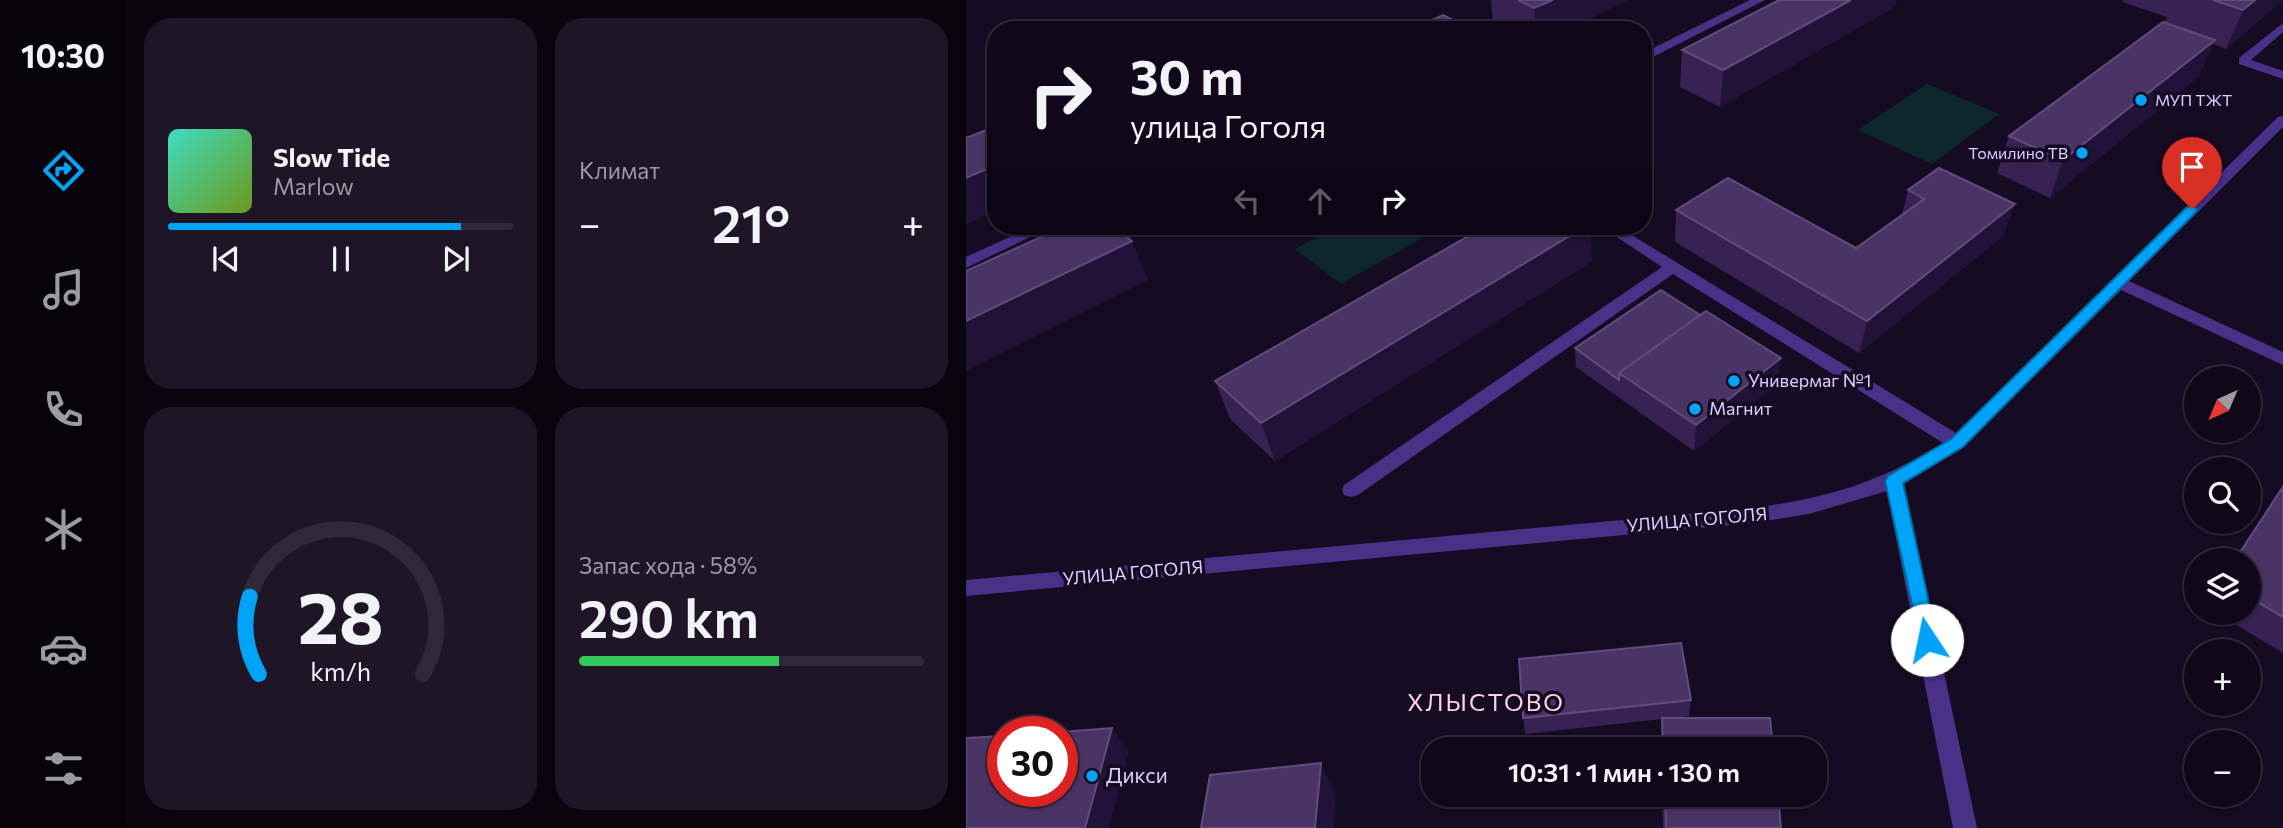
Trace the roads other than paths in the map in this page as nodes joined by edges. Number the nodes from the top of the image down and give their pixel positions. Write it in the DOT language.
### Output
graph roads {
  1 [pos="1759,0"];
  2 [pos="2283,26"];
  3 [pos="1652,54"];
  4 [pos="2283,75"];
  5 [pos="2283,120"];
  6 [pos="1027,235"];
  7 [pos="1621,235"];
  8 [pos="966,263"];
  9 [pos="1673,267"];
  10 [pos="2118,282"];
  11 [pos="2283,359"];
  12 [pos="1957,443"];
  13 [pos="1894,481"];
  14 [pos="1351,489"];
  15 [pos="966,589"];
  16 [pos="1965,828"];
  1 -- 3 [label="street"];
  2 -- 4 [label="street"];
  5 -- 10 [label="street, УЛИЦА ГОГОЛЯ"];
  6 -- 8 [label="street"];
  7 -- 9 [label="street"];
  9 -- 12 [label="street"];
  9 -- 14 [label="street"];
  10 -- 11 [label="street"];
  10 -- 12 [label="street, УЛИЦА ГОГОЛЯ"];
  12 -- 13 [label="street, УЛИЦА ГОГОЛЯ"];
  13 -- 15 [label="street, УЛИЦА ГОГОЛЯ"];
  13 -- 16 [label="street"];
}
